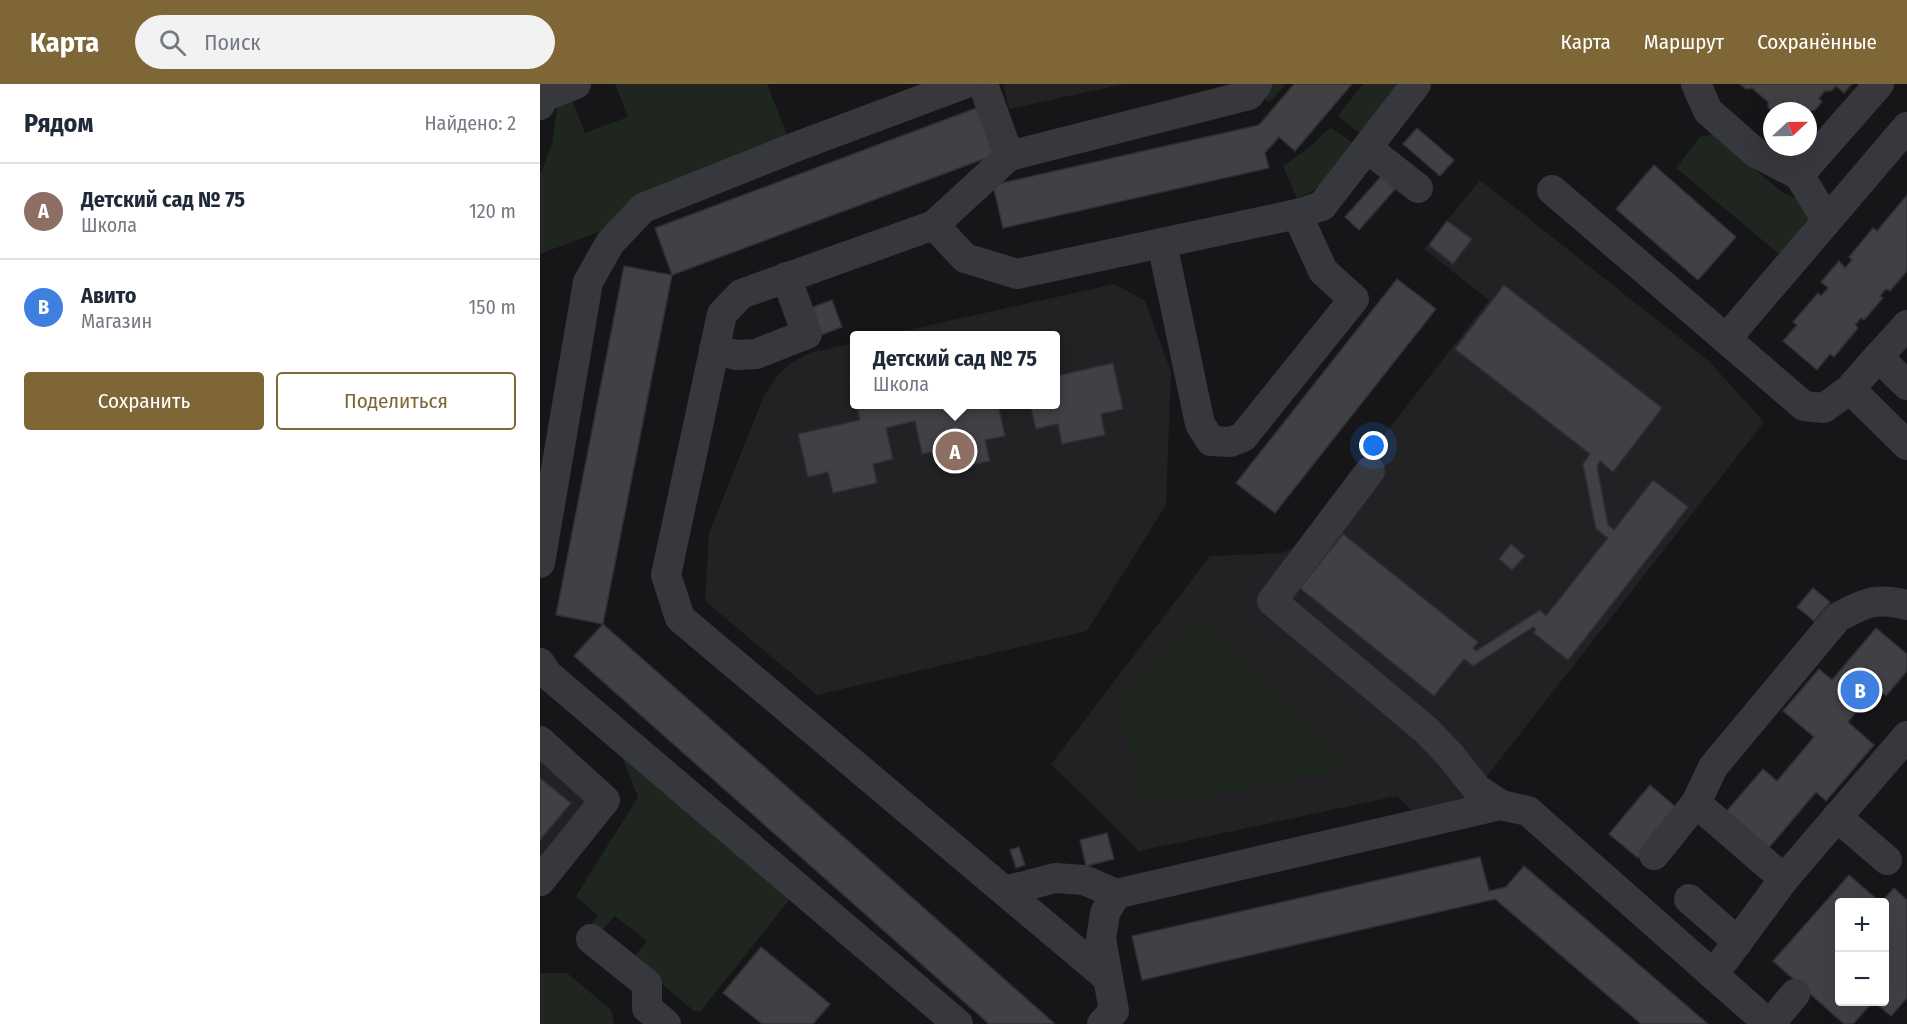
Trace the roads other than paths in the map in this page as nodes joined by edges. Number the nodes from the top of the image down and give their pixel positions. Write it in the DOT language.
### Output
graph roads {
  1 [pos="576,84"];
  2 [pos="964,84"];
  3 [pos="983,84"];
  4 [pos="1257,84"];
  5 [pos="1416,84"];
  6 [pos="1696,84"];
  7 [pos="1879,84"];
  8 [pos="541,97"];
  9 [pos="1907,127"];
  10 [pos="1367,148"];
  11 [pos="1009,156"];
  12 [pos="1799,175"];
  13 [pos="1418,188"];
  14 [pos="1552,190"];
  15 [pos="1297,214"];
  16 [pos="1829,216"];
  17 [pos="934,225"];
  18 [pos="1162,243"];
  19 [pos="786,277"];
  20 [pos="1907,326"];
  21 [pos="1726,339"];
  22 [pos="714,349"];
  23 [pos="1878,357"];
  24 [pos="1907,385"];
  25 [pos="1850,389"];
  26 [pos="1907,445"];
  27 [pos="1371,471"];
  28 [pos="540,563"];
  29 [pos="1907,605"];
  30 [pos="540,663"];
  31 [pos="1907,736"];
  32 [pos="540,741"];
  33 [pos="1696,803"];
  34 [pos="1501,805"];
  35 [pos="1837,817"];
  36 [pos="1654,855"];
  37 [pos="1887,860"];
  38 [pos="1784,879"];
  39 [pos="540,880"];
  40 [pos="1005,891"];
  41 [pos="1116,894"];
  42 [pos="1689,899"];
  43 [pos="591,939"];
  44 [pos="1738,942"];
  45 [pos="1713,975"];
  46 [pos="1108,978"];
  47 [pos="1795,994"];
  48 [pos="649,1019"];
  49 [pos="958,1024"];
  50 [pos="1102,1024"];
  51 [pos="1770,1024"];
  1 -- 8 [label="lane"];
  2 -- 28 [label="lane"];
  3 -- 11 [label="lane"];
  4 -- 11 [label="lane"];
  5 -- 10 [label="lane"];
  6 -- 12 [label="lane"];
  7 -- 12 [label="lane"];
  9 -- 16 [label="lane"];
  10 -- 13 [label="lane"];
  10 -- 15 [label="lane"];
  11 -- 17 [label="lane"];
  12 -- 16 [label="lane"];
  14 -- 21 [label="lane"];
  15 -- 18 [label="lane"];
  15 -- 18 [label="lane"];
  16 -- 21 [label="lane"];
  17 -- 18 [label="lane"];
  17 -- 19 [label="lane"];
  19 -- 22 [label="lane"];
  19 -- 22 [label="lane"];
  20 -- 23 [label="lane"];
  21 -- 25 [label="lane"];
  22 -- 40 [label="lane"];
  23 -- 24 [label="lane"];
  23 -- 25 [label="lane"];
  25 -- 26 [label="lane"];
  27 -- 34 [label="lane"];
  29 -- 33 [label="lane"];
  30 -- 49 [label="lane"];
  31 -- 35 [label="lane"];
  32 -- 39 [label="lane"];
  33 -- 36 [label="lane"];
  33 -- 38 [label="lane"];
  34 -- 41 [label="lane"];
  34 -- 45 [label="lane"];
  35 -- 37 [label="lane"];
  35 -- 38 [label="lane"];
  38 -- 44 [label="lane"];
  40 -- 41 [label="lane"];
  40 -- 46 [label="lane"];
  41 -- 46 [label="lane"];
  42 -- 44 [label="lane"];
  43 -- 48 [label="lane"];
  44 -- 45 [label="lane"];
  45 -- 51 [label="lane"];
  46 -- 50 [label="lane"];
  47 -- 51 [label="lane"];
}
